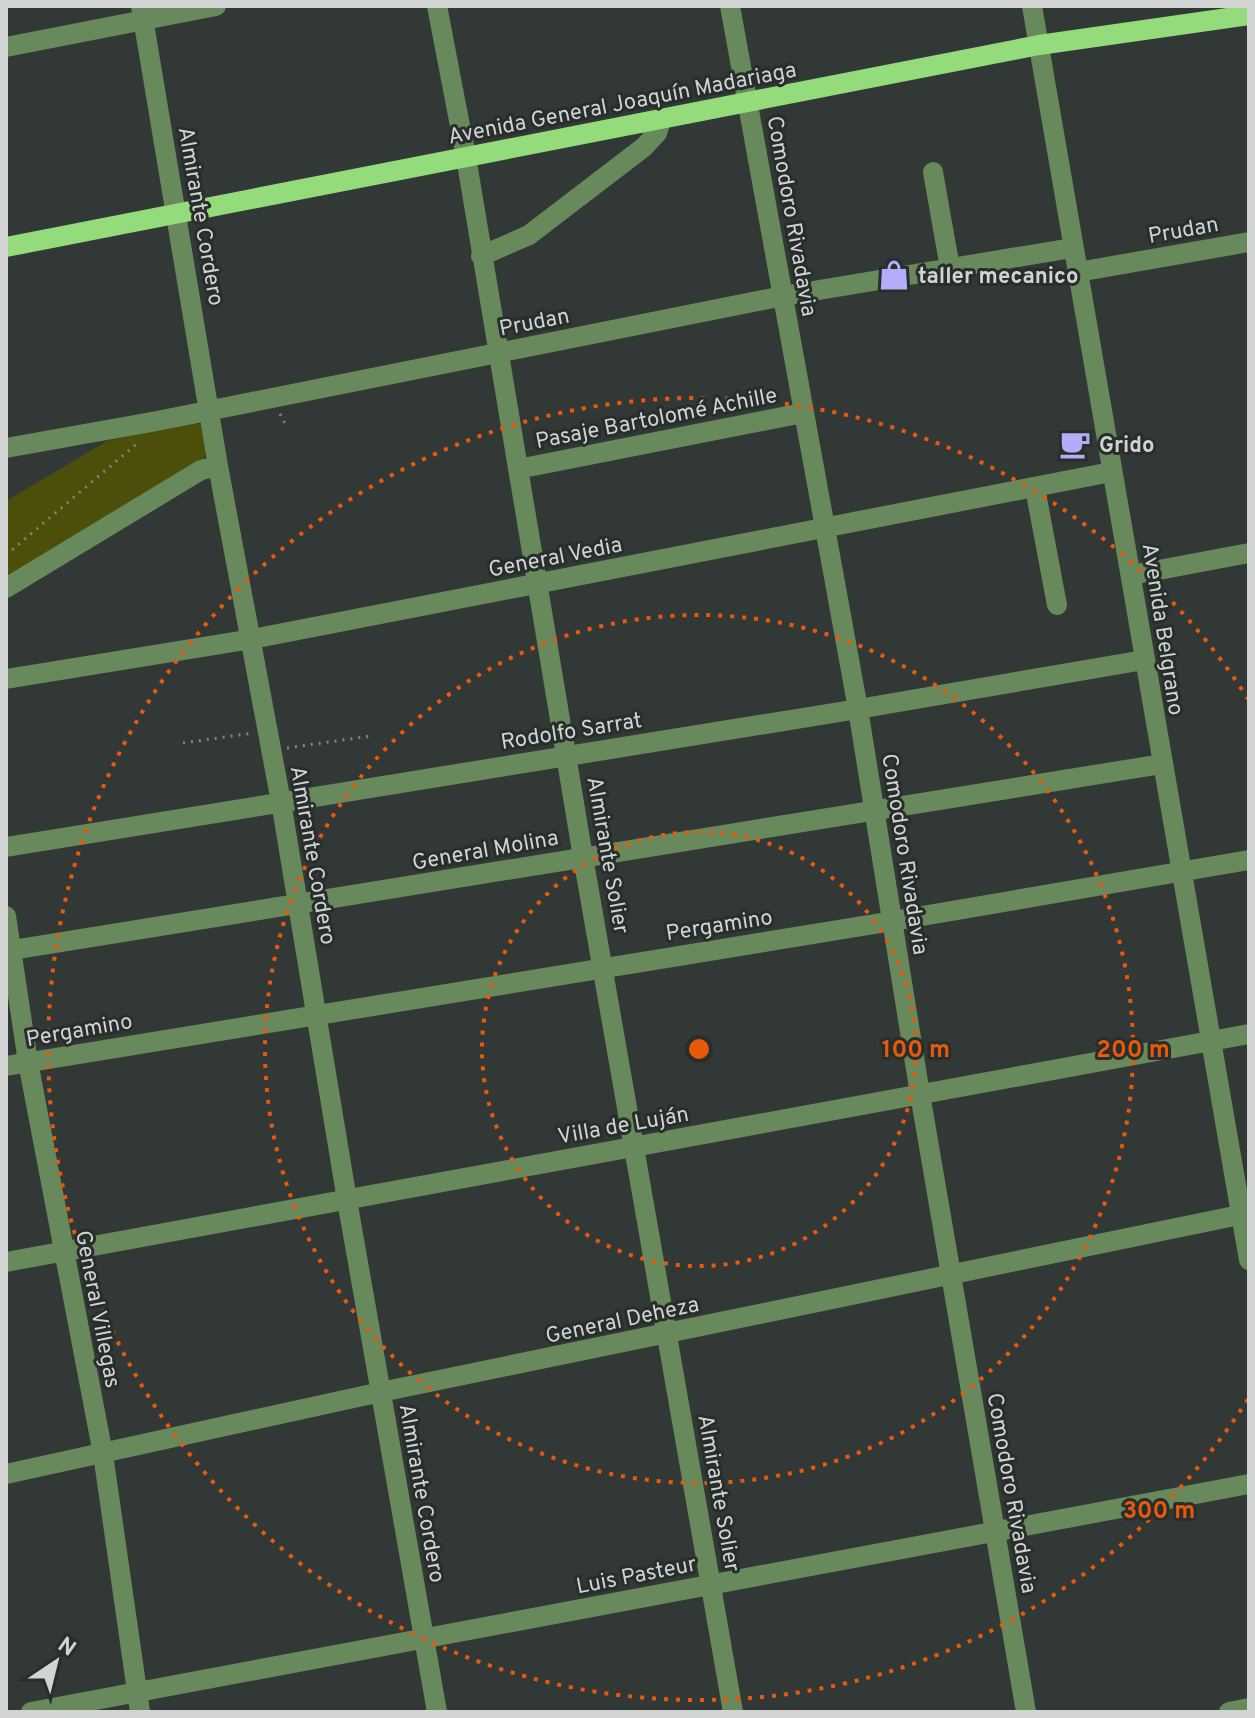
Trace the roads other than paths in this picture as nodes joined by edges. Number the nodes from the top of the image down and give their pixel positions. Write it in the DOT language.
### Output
graph roads {
  1 [pos="216,6"];
  2 [pos="437,6"];
  3 [pos="730,6"];
  4 [pos="1032,6"];
  5 [pos="142,13"];
  6 [pos="1249,15"];
  7 [pos="1039,45"];
  8 [pos="6,47"];
  9 [pos="748,102"];
  10 [pos="661,120"];
  11 [pos="466,157"];
  12 [pos="933,172"];
  13 [pos="178,214"];
  14 [pos="1249,242"];
  15 [pos="6,247"];
  16 [pos="1072,248"];
  17 [pos="481,256"];
  18 [pos="950,268"];
  19 [pos="1078,272"];
  20 [pos="783,296"];
  21 [pos="498,353"];
  22 [pos="210,409"];
  23 [pos="803,413"];
  24 [pos="6,448"];
  25 [pos="218,466"];
  26 [pos="518,469"];
  27 [pos="1111,472"];
  28 [pos="1035,488"];
  29 [pos="826,529"];
  30 [pos="1249,553"];
  31 [pos="1132,575"];
  32 [pos="537,584"];
  33 [pos="6,588"];
  34 [pos="1057,605"];
  35 [pos="252,639"];
  36 [pos="1144,660"];
  37 [pos="6,679"];
  38 [pos="858,709"];
  39 [pos="567,755"];
  40 [pos="1162,764"];
  41 [pos="281,802"];
  42 [pos="875,810"];
  43 [pos="6,847"];
  44 [pos="583,857"];
  45 [pos="1249,860"];
  46 [pos="1182,872"];
  47 [pos="299,905"];
  48 [pos="6,916"];
  49 [pos="893,921"];
  50 [pos="9,950"];
  51 [pos="604,966"];
  52 [pos="316,1014"];
  53 [pos="1249,1034"];
  54 [pos="1212,1041"];
  55 [pos="28,1062"];
  56 [pos="6,1066"];
  57 [pos="920,1094"];
  58 [pos="636,1146"];
  59 [pos="347,1200"];
  60 [pos="1245,1214"];
  61 [pos="63,1251"];
  62 [pos="1249,1260"];
  63 [pos="6,1262"];
  64 [pos="950,1275"];
  65 [pos="666,1334"];
  66 [pos="381,1392"];
  67 [pos="103,1454"];
  68 [pos="6,1474"];
  69 [pos="1249,1484"];
  70 [pos="996,1532"];
  71 [pos="712,1584"];
  72 [pos="425,1638"];
  73 [pos="138,1703"];
  74 [pos="1249,1708"];
  75 [pos="31,1712"];
  76 [pos="437,1712"];
  77 [pos="733,1712"];
  78 [pos="1026,1712"];
  79 [pos="1229,1712"];
  1 -- 5 [label="street"];
  2 -- 11 [label="street, Almirante Solier"];
  3 -- 9 [label="street, Comodoro Rivadavia"];
  4 -- 7 [label="street, Avenida Belgrano"];
  5 -- 8 [label="street"];
  5 -- 13 [label="street, Almirante Cordero"];
  6 -- 7 [label="main road, Avenida General Joaquín Madariaga"];
  7 -- 9 [label="main road, Avenida General Joaquín Madariaga"];
  7 -- 16 [label="street, Avenida Belgrano"];
  9 -- 10 [label="main road, Avenida General Joaquín Madariaga"];
  9 -- 20 [label="street, Comodoro Rivadavia"];
  10 -- 11 [label="main road, Avenida General Joaquín Madariaga"];
  10 -- 17 [label="street"];
  11 -- 13 [label="main road, Avenida General Joaquín Madariaga"];
  11 -- 17 [label="street, Almirante Solier"];
  12 -- 18 [label="street"];
  13 -- 15 [label="main road, Avenida General Joaquín Madariaga"];
  13 -- 22 [label="street, Almirante Cordero"];
  14 -- 19 [label="street, Prudan"];
  16 -- 18 [label="street, Prudan"];
  16 -- 19 [label="street, Avenida Belgrano"];
  17 -- 21 [label="street, Almirante Solier"];
  18 -- 20 [label="street, Prudan"];
  19 -- 27 [label="street, Avenida Belgrano"];
  20 -- 21 [label="street, Prudan"];
  20 -- 23 [label="street, Comodoro Rivadavia"];
  21 -- 22 [label="street, Prudan"];
  21 -- 26 [label="street, Almirante Solier"];
  22 -- 24 [label="street, Prudan"];
  22 -- 25 [label="street, Almirante Cordero"];
  23 -- 26 [label="street, Pasaje Bartolomé Achille"];
  23 -- 29 [label="street, Comodoro Rivadavia"];
  25 -- 33 [label="street"];
  25 -- 35 [label="street, Almirante Cordero"];
  26 -- 32 [label="street, Almirante Solier"];
  27 -- 28 [label="street, General Vedia"];
  27 -- 31 [label="street, Avenida Belgrano"];
  28 -- 29 [label="street, General Vedia"];
  28 -- 34 [label="street"];
  29 -- 32 [label="street, General Vedia"];
  29 -- 38 [label="street, Comodoro Rivadavia"];
  30 -- 31 [label="street"];
  31 -- 36 [label="street, Avenida Belgrano"];
  32 -- 35 [label="street, General Vedia"];
  32 -- 39 [label="street, Almirante Solier"];
  35 -- 37 [label="street, General Vedia"];
  35 -- 41 [label="street, Almirante Cordero"];
  36 -- 38 [label="street, Rodolfo Sarrat"];
  36 -- 40 [label="street, Avenida Belgrano"];
  38 -- 39 [label="street, Rodolfo Sarrat"];
  38 -- 42 [label="street, Comodoro Rivadavia"];
  39 -- 41 [label="street, Rodolfo Sarrat"];
  39 -- 44 [label="street, Almirante Solier"];
  40 -- 42 [label="street, General Molina"];
  40 -- 46 [label="street, Avenida Belgrano"];
  41 -- 43 [label="street, Rodolfo Sarrat"];
  41 -- 47 [label="street, Almirante Cordero"];
  42 -- 44 [label="street, General Molina"];
  42 -- 49 [label="street, Comodoro Rivadavia"];
  44 -- 47 [label="street, General Molina"];
  44 -- 51 [label="street, Almirante Solier"];
  45 -- 46 [label="street, Pergamino"];
  46 -- 49 [label="street, Pergamino"];
  46 -- 54 [label="street, Avenida Belgrano"];
  47 -- 50 [label="street, General Molina"];
  47 -- 52 [label="street, Almirante Cordero"];
  48 -- 50 [label="street, General Villegas"];
  49 -- 51 [label="street, Pergamino"];
  49 -- 57 [label="street, Comodoro Rivadavia"];
  50 -- 55 [label="street, General Villegas"];
  51 -- 52 [label="street, Pergamino"];
  51 -- 58 [label="street, Almirante Solier"];
  52 -- 55 [label="street, Pergamino"];
  52 -- 59 [label="street, Almirante Cordero"];
  53 -- 54 [label="street, Villa de Luján"];
  54 -- 57 [label="street, Villa de Luján"];
  54 -- 60 [label="street, Avenida Belgrano"];
  55 -- 56 [label="street, Pergamino"];
  55 -- 61 [label="street, General Villegas"];
  57 -- 58 [label="street, Villa de Luján"];
  57 -- 64 [label="street, Comodoro Rivadavia"];
  58 -- 59 [label="street, Villa de Luján"];
  58 -- 65 [label="street, Almirante Solier"];
  59 -- 61 [label="street, Villa de Luján"];
  59 -- 66 [label="street, Almirante Cordero"];
  60 -- 62 [label="street, Avenida Belgrano"];
  60 -- 64 [label="street, General Deheza"];
  61 -- 63 [label="street, Villa de Luján"];
  61 -- 67 [label="street, General Villegas"];
  64 -- 65 [label="street, General Deheza"];
  64 -- 70 [label="street, Comodoro Rivadavia"];
  65 -- 66 [label="street, General Deheza"];
  65 -- 71 [label="street, Almirante Solier"];
  66 -- 67 [label="street, General Deheza"];
  66 -- 72 [label="street, Almirante Cordero"];
  67 -- 68 [label="street, General Deheza"];
  67 -- 73 [label="street, General Villegas"];
  69 -- 70 [label="street, Luis Pasteur"];
  70 -- 71 [label="street, Luis Pasteur"];
  70 -- 78 [label="street, Comodoro Rivadavia"];
  71 -- 72 [label="street, Luis Pasteur"];
  71 -- 77 [label="street, Almirante Solier"];
  72 -- 73 [label="street, Luis Pasteur"];
  72 -- 76 [label="street, Almirante Cordero"];
  73 -- 75 [label="street, Luis Pasteur"];
  74 -- 79 [label="street"];
}
